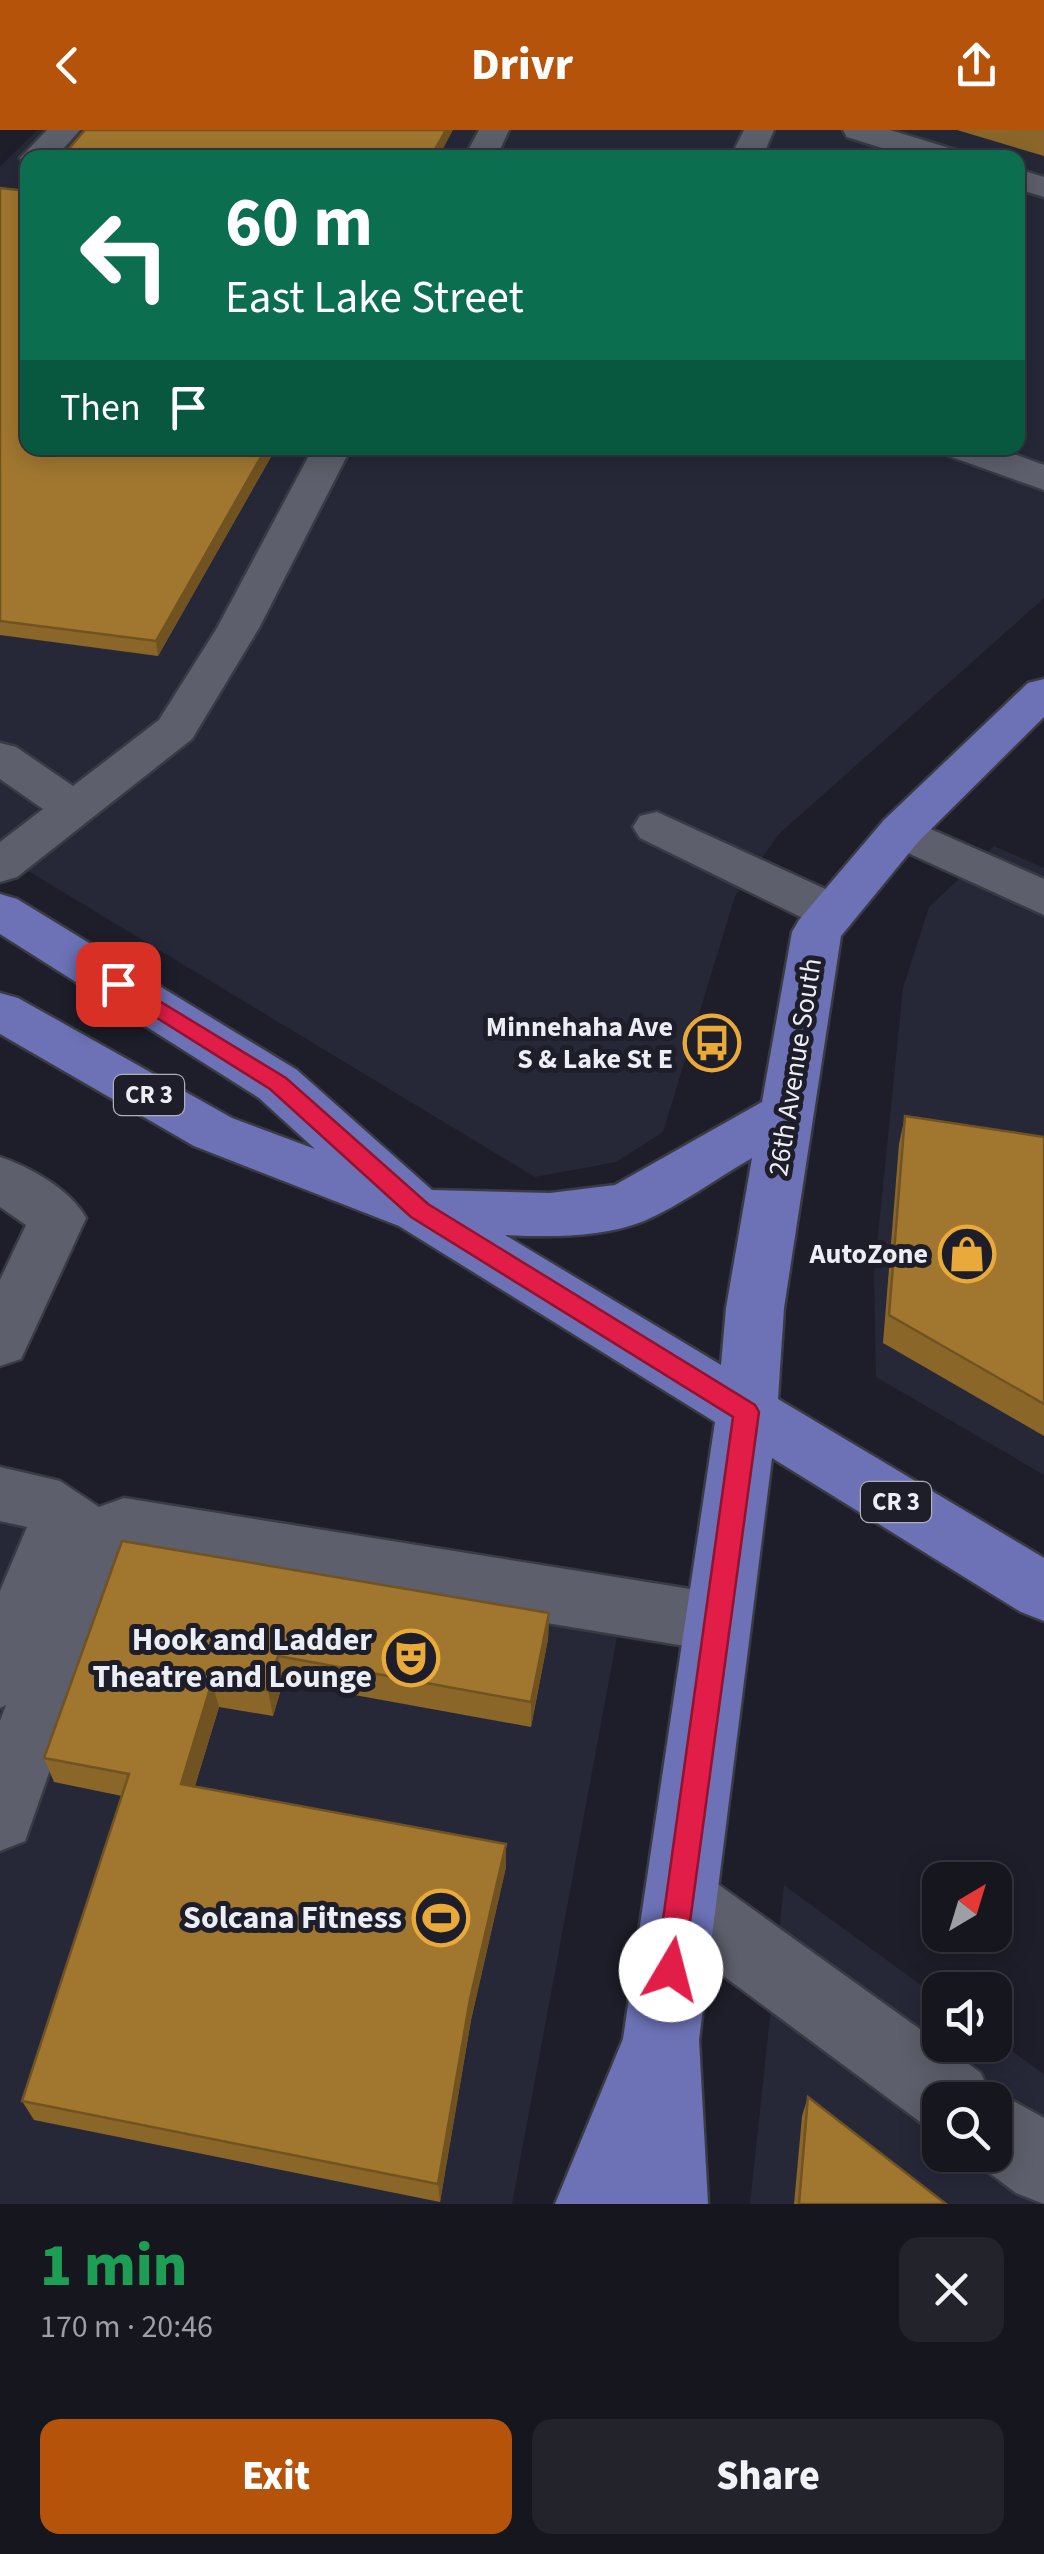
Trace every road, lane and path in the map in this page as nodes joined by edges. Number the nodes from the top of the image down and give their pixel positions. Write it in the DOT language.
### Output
graph roads {
  1 [pos="66,130"];
  2 [pos="858,130"];
  3 [pos="43,150"];
  4 [pos="922,150"];
  5 [pos="328,455"];
  6 [pos="982,455"];
  7 [pos="1044,478"];
  8 [pos="1044,692"];
  9 [pos="0,757"];
  10 [pos="74,809"];
  11 [pos="657,828"];
  12 [pos="901,831"];
  13 [pos="0,866"];
  14 [pos="1044,899"];
  15 [pos="0,911"];
  16 [pos="830,911"];
  17 [pos="0,1010"];
  18 [pos="790,1111"];
  19 [pos="0,1178"];
  20 [pos="420,1210"];
  21 [pos="0,1342"];
  22 [pos="746,1412"];
  23 [pos="0,1494"];
  24 [pos="74,1543"];
  25 [pos="1044,1592"];
  26 [pos="715,1622"];
  27 [pos="0,1677"];
  28 [pos="0,1817"];
  29 [pos="680,1900"];
  30 [pos="661,2040"];
  31 [pos="929,2082"];
  32 [pos="1012,2142"];
  33 [pos="1044,2165"];
  34 [pos="595,2204"];
  35 [pos="668,2204"];
  1 -- 3 [label="lane"];
  2 -- 4 [label="lane"];
  5 -- 10 [label="lane"];
  6 -- 7 [label="lane"];
  8 -- 12 [label="main road, 26th Avenue South"];
  9 -- 10 [label="lane"];
  10 -- 13 [label="lane"];
  11 -- 16 [label="lane"];
  12 -- 14 [label="lane"];
  12 -- 16 [label="main road, 26th Avenue South"];
  15 -- 20 [label="main road, CR 3"];
  16 -- 18 [label="main road, 26th Avenue South"];
  17 -- 20 [label="main road, CR 3"];
  18 -- 20 [label="main road"];
  18 -- 22 [label="main road, 26th Avenue South"];
  19 -- 21 [label="lane"];
  20 -- 22 [label="main road, CR 3"];
  22 -- 25 [label="main road, CR 3"];
  22 -- 26 [label="main road, 26th Avenue South"];
  23 -- 24 [label="lane"];
  24 -- 26 [label="lane"];
  24 -- 27 [label="lane"];
  24 -- 28 [label="lane"];
  26 -- 29 [label="main road, 26th Avenue South"];
  29 -- 30 [label="main road, 26th Avenue South"];
  29 -- 31 [label="lane"];
  30 -- 34 [label="main road"];
  30 -- 35 [label="main road"];
  32 -- 33 [label="lane"];
}
